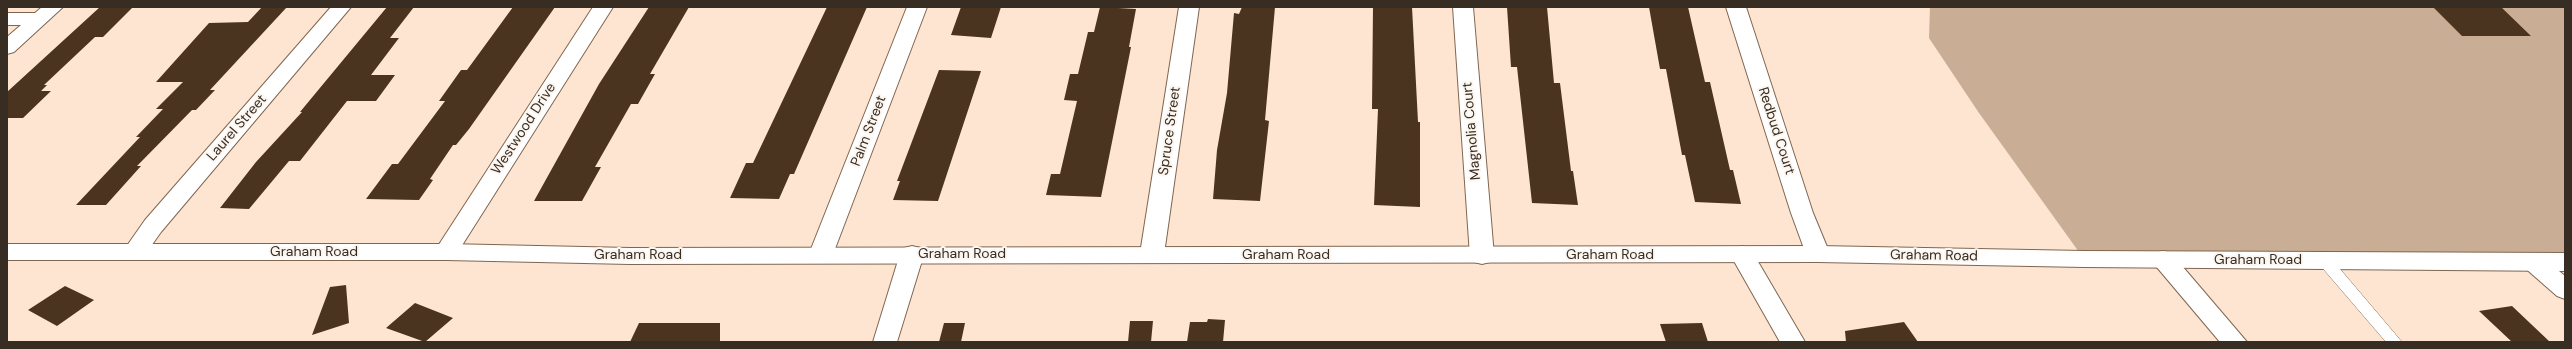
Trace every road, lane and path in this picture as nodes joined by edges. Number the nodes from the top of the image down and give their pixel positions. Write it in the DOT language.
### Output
graph roads {
  1 [pos="341,7"];
  2 [pos="603,7"];
  3 [pos="916,7"];
  4 [pos="1189,7"];
  5 [pos="1463,7"];
  6 [pos="1736,7"];
  7 [pos="46,13"];
  8 [pos="7,19"];
  9 [pos="7,48"];
  10 [pos="136,250"];
  11 [pos="7,252"];
  12 [pos="446,252"];
  13 [pos="821,254"];
  14 [pos="912,254"];
  15 [pos="1152,254"];
  16 [pos="1742,254"];
  17 [pos="1818,254"];
  18 [pos="1482,256"];
  19 [pos="2163,259"];
  20 [pos="2324,260"];
  21 [pos="2533,262"];
  22 [pos="2565,262"];
  23 [pos="2565,290"];
  24 [pos="885,342"];
  25 [pos="1793,342"];
  26 [pos="2235,342"];
  27 [pos="2395,342"];
  1 -- 10 [label="street, Laurel Street"];
  2 -- 12 [label="street, Westwood Drive"];
  3 -- 13 [label="street, Palm Street"];
  4 -- 15 [label="street, Spruce Street"];
  5 -- 18 [label="street, Magnolia Court"];
  6 -- 17 [label="street, Redbud Court"];
  7 -- 8 [label="street"];
  7 -- 9 [label="street"];
  10 -- 11 [label="street, Graham Road"];
  10 -- 12 [label="street, Graham Road"];
  12 -- 13 [label="street, Graham Road"];
  13 -- 14 [label="street, Graham Road"];
  14 -- 15 [label="street, Graham Road"];
  14 -- 24 [label="street"];
  15 -- 18 [label="street, Graham Road"];
  16 -- 17 [label="street, Graham Road"];
  16 -- 18 [label="street, Graham Road"];
  16 -- 25 [label="street"];
  17 -- 19 [label="street, Graham Road"];
  19 -- 20 [label="street, Graham Road"];
  19 -- 26 [label="street"];
  20 -- 21 [label="street, Graham Road"];
  20 -- 27 [label="lane"];
  21 -- 22 [label="street, Graham Road"];
  21 -- 23 [label="street"];
}
